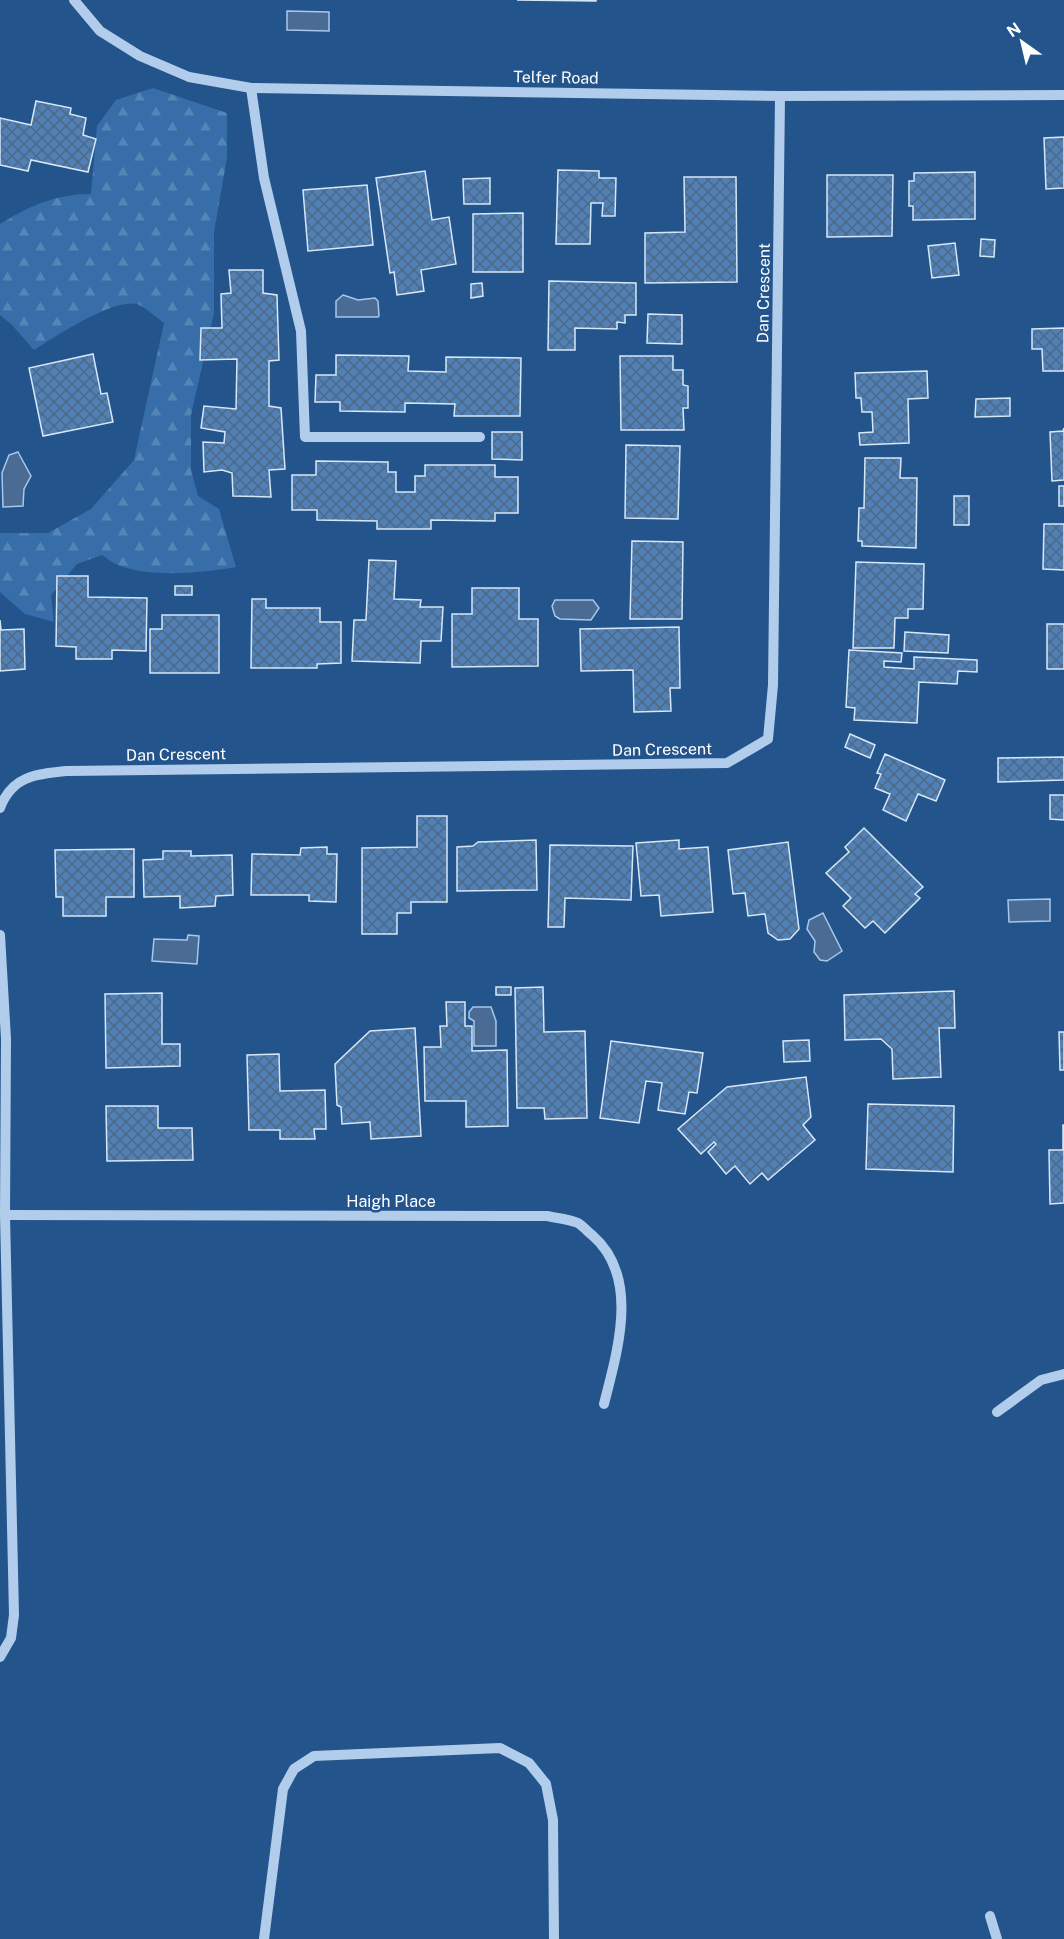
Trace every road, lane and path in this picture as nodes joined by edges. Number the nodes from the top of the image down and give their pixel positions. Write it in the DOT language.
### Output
graph roads {
  1 [pos="74,0"];
  2 [pos="251,87"];
  3 [pos="1064,95"];
  4 [pos="780,96"];
  5 [pos="480,437"];
  6 [pos="0,808"];
  7 [pos="0,935"];
  8 [pos="3,1039"];
  9 [pos="5,1215"];
  10 [pos="1064,1374"];
  11 [pos="604,1404"];
  12 [pos="997,1412"];
  13 [pos="0,1657"];
  14 [pos="990,1916"];
  15 [pos="264,1939"];
  16 [pos="554,1939"];
  17 [pos="997,1939"];
  1 -- 2 [label="street, Telfer Road"];
  2 -- 4 [label="street, Telfer Road"];
  2 -- 5 [label="street"];
  3 -- 4 [label="street, Telfer Road"];
  4 -- 6 [label="street, Dan Crescent"];
  7 -- 8 [label="street"];
  8 -- 9 [label="street"];
  9 -- 11 [label="street, Haigh Place"];
  9 -- 13 [label="street"];
  10 -- 12 [label="street"];
  14 -- 17 [label="street"];
  15 -- 16 [label="street"];
}
